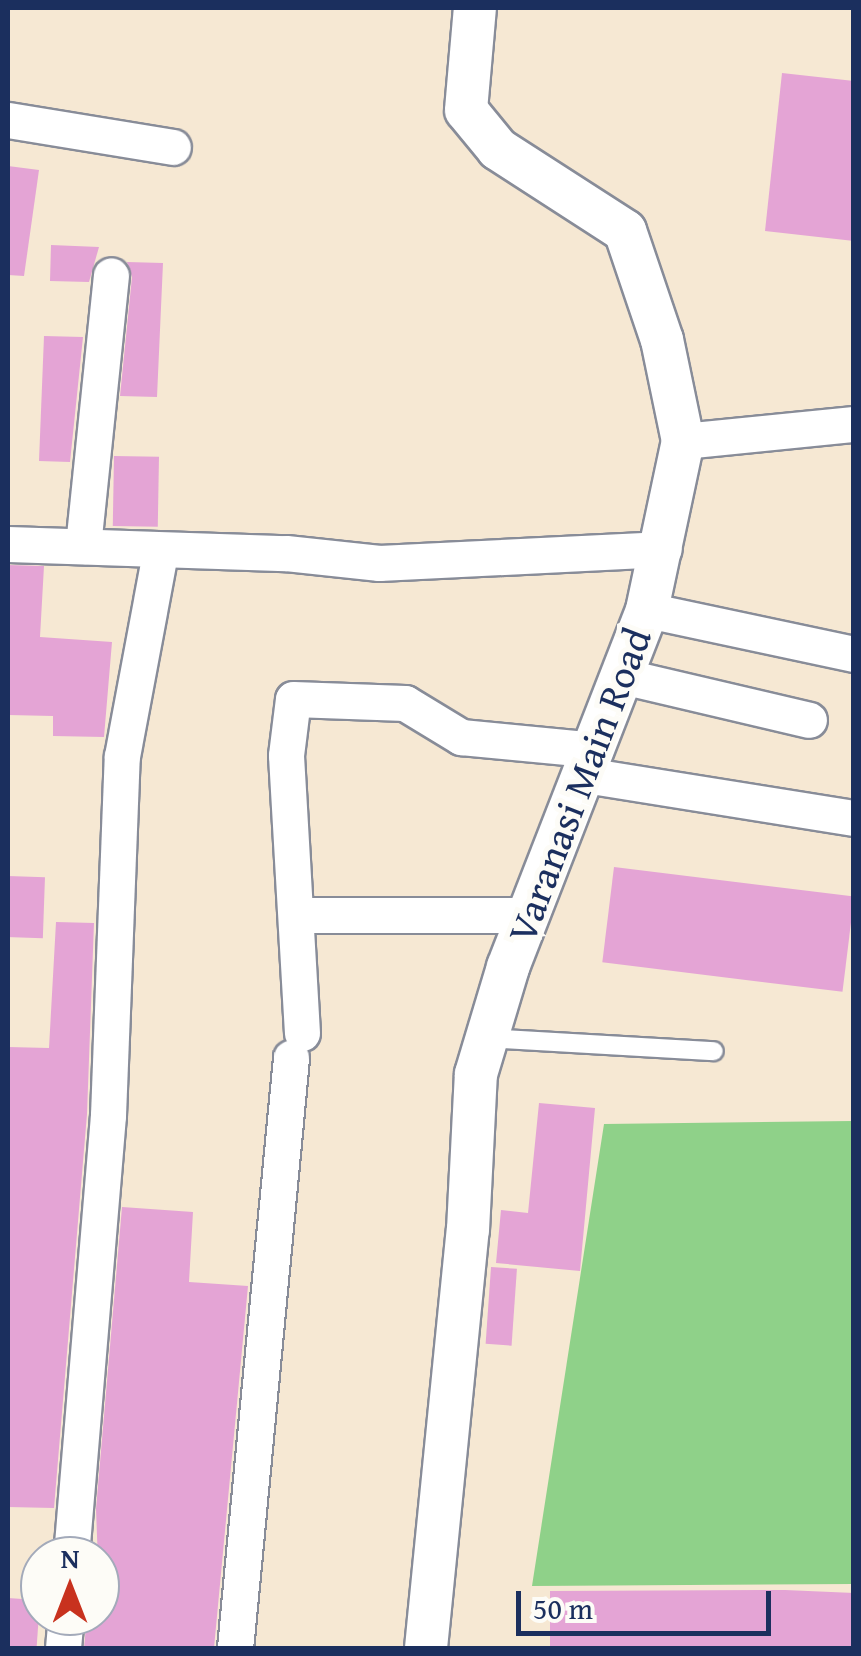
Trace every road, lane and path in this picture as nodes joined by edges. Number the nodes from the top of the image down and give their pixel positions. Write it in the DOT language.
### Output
graph roads {
  1 [pos="474,8"];
  2 [pos="8,120"];
  3 [pos="173,147"];
  4 [pos="110,275"];
  5 [pos="854,424"];
  6 [pos="683,441"];
  7 [pos="8,544"];
  8 [pos="83,546"];
  9 [pos="664,549"];
  10 [pos="160,553"];
  11 [pos="647,610"];
  12 [pos="854,654"];
  13 [pos="622,676"];
  14 [pos="809,720"];
  15 [pos="590,762"];
  16 [pos="854,818"];
  17 [pos="296,915"];
  18 [pos="530,915"];
  19 [pos="485,1038"];
  20 [pos="714,1050"];
  21 [pos="74,1536"];
  22 [pos="234,1648"];
  23 [pos="426,1648"];
  1 -- 6 [label="street, Varanasi Main Road"];
  2 -- 3 [label="street"];
  4 -- 8 [label="street"];
  5 -- 6 [label="street"];
  6 -- 9 [label="street, Varanasi Main Road"];
  7 -- 8 [label="street"];
  8 -- 10 [label="street"];
  9 -- 10 [label="street"];
  9 -- 11 [label="street, Varanasi Main Road"];
  10 -- 21 [label="street"];
  11 -- 12 [label="street"];
  11 -- 13 [label="street, Varanasi Main Road"];
  13 -- 14 [label="street"];
  13 -- 15 [label="street, Varanasi Main Road"];
  15 -- 16 [label="street"];
  15 -- 17 [label="street"];
  15 -- 18 [label="street, Varanasi Main Road"];
  17 -- 18 [label="street"];
  17 -- 22 [label="street"];
  18 -- 19 [label="street, Varanasi Main Road"];
  19 -- 20 [label="lane"];
  19 -- 23 [label="street, Varanasi Main Road"];
}
